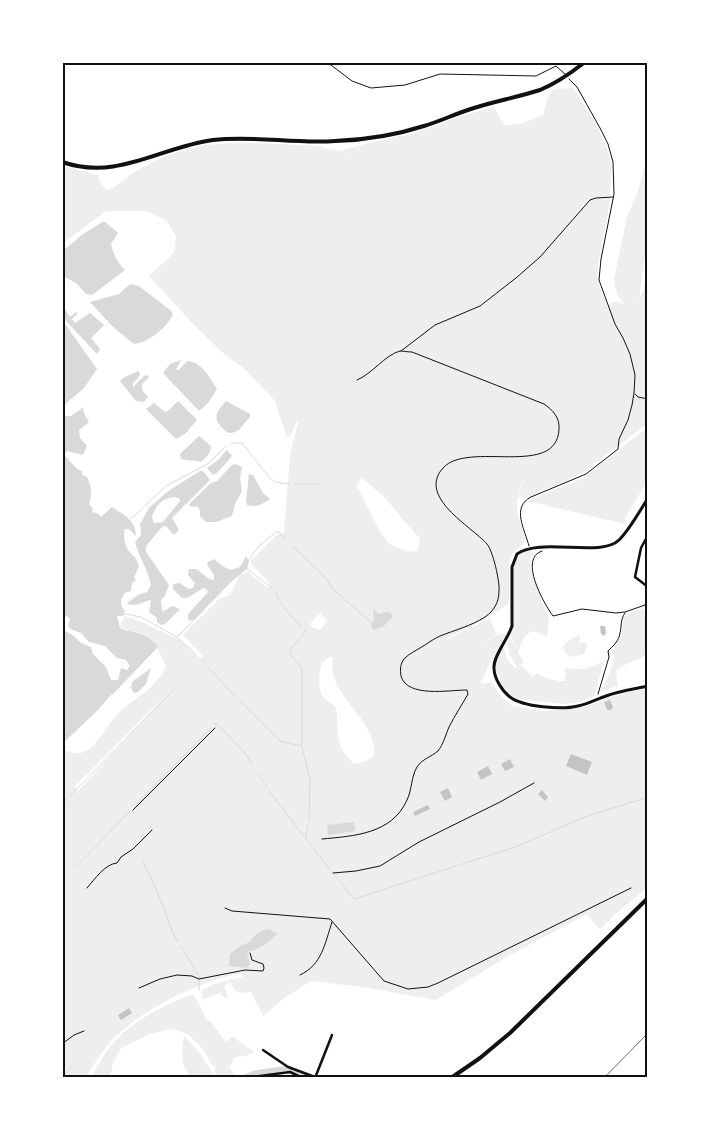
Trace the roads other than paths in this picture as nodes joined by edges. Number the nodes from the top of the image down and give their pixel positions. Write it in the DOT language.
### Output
graph roads {
  1 [pos="327,62"];
  2 [pos="585,62"];
  3 [pos="567,75"];
  4 [pos="62,162"];
  5 [pos="648,498"];
  6 [pos="648,536"];
  7 [pos="648,588"];
  8 [pos="648,686"];
  9 [pos="648,898"];
  10 [pos="332,1035"];
  11 [pos="263,1050"];
  12 [pos="315,1077"];
  13 [pos="245,1078"];
  14 [pos="303,1078"];
  15 [pos="451,1078"];
  1 -- 3 [label="lane"];
  2 -- 3 [label="main road"];
  3 -- 4 [label="main road"];
  5 -- 8 [label="street"];
  6 -- 7 [label="street"];
  9 -- 15 [label="main road"];
  10 -- 12 [label="street"];
  11 -- 12 [label="street"];
  13 -- 14 [label="street"];
}
